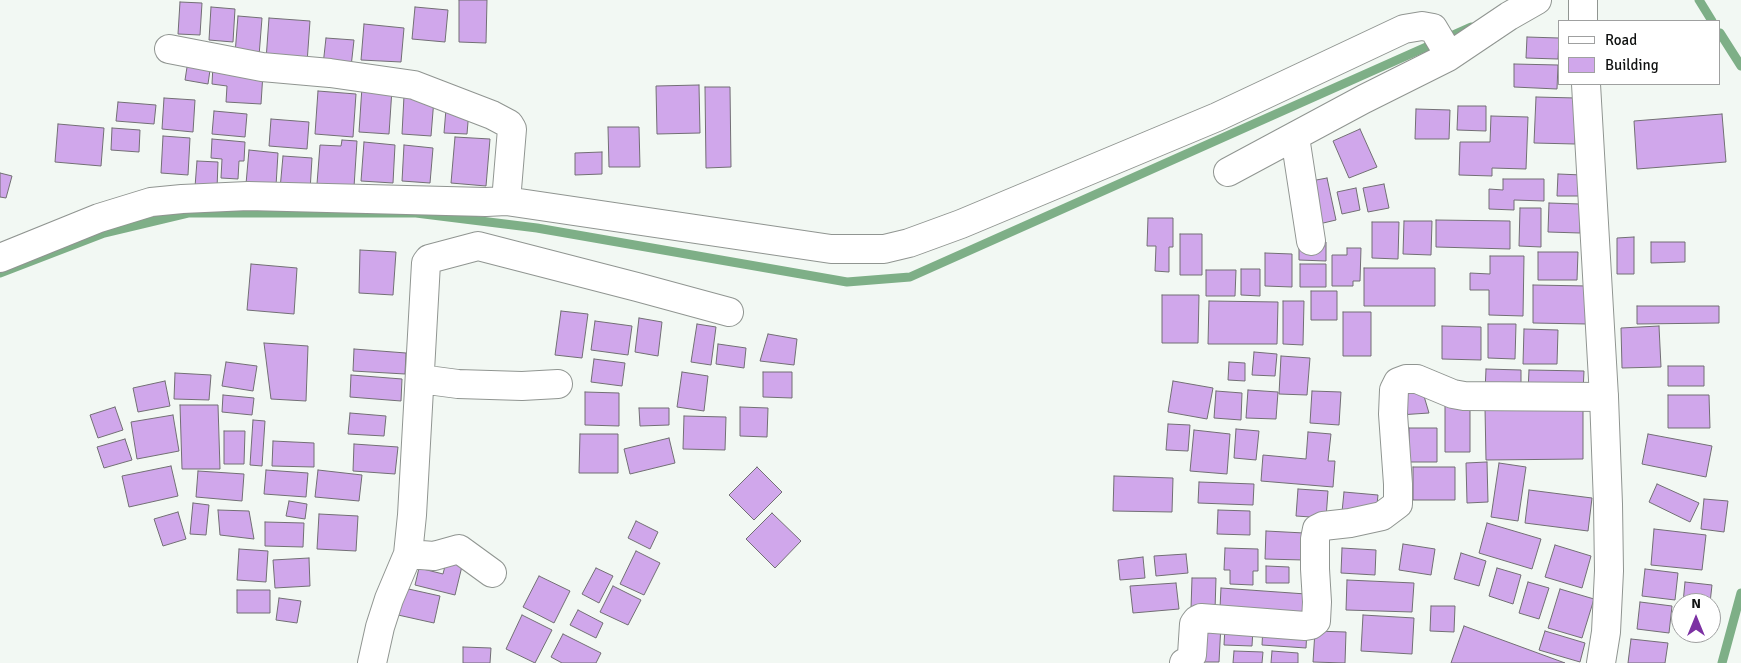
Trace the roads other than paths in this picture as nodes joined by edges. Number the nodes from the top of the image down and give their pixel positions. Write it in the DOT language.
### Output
graph roads {
  1 [pos="1537,0"];
  2 [pos="1583,0"];
  3 [pos="1583,20"];
  4 [pos="1442,44"];
  5 [pos="169,49"];
  6 [pos="1586,85"];
  7 [pos="1295,137"];
  8 [pos="1228,172"];
  9 [pos="487,220"];
  10 [pos="1311,241"];
  11 [pos="0,258"];
  12 [pos="729,312"];
  13 [pos="420,379"];
  14 [pos="558,384"];
  15 [pos="1604,397"];
  16 [pos="408,554"];
  17 [pos="492,572"];
  18 [pos="372,663"];
  19 [pos="1184,663"];
  20 [pos="1601,663"];
  1 -- 4 [label="street"];
  2 -- 3 [label="street"];
  4 -- 7 [label="street"];
  4 -- 9 [label="street"];
  5 -- 9 [label="street"];
  6 -- 15 [label="street"];
  7 -- 8 [label="street"];
  7 -- 10 [label="street"];
  9 -- 11 [label="street"];
  9 -- 12 [label="street"];
  9 -- 13 [label="street"];
  13 -- 14 [label="street"];
  13 -- 16 [label="street"];
  15 -- 19 [label="street"];
  15 -- 20 [label="street"];
  16 -- 17 [label="street"];
  16 -- 18 [label="street"];
}
